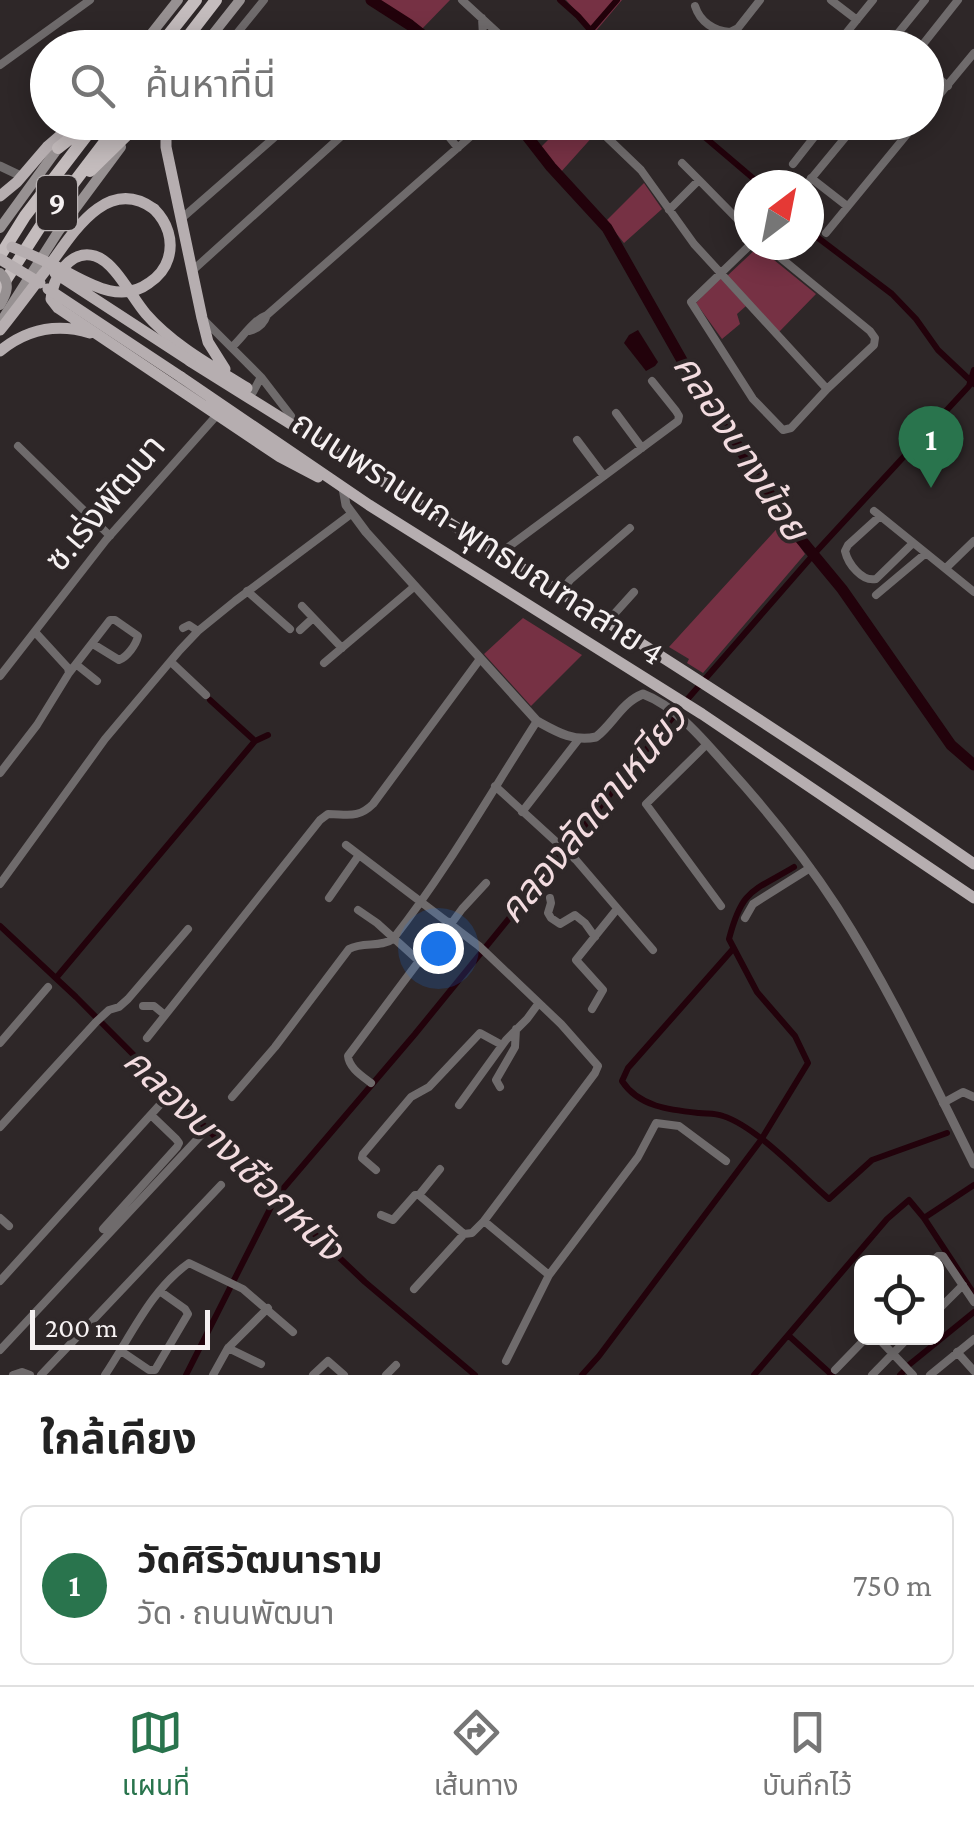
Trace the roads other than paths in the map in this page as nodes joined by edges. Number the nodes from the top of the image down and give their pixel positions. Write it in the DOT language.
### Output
graph roads {
  1 [pos="90,0"];
  2 [pos="178,0"];
  3 [pos="196,0"];
  4 [pos="216,0"];
  5 [pos="240,0"];
  6 [pos="264,0"];
  7 [pos="462,0"];
  8 [pos="760,0"];
  9 [pos="831,0"];
  10 [pos="873,0"];
  11 [pos="925,0"];
  12 [pos="958,0"];
  13 [pos="695,6"];
  14 [pos="482,18"];
  15 [pos="856,20"];
  16 [pos="223,21"];
  17 [pos="48,30"];
  18 [pos="154,30"];
  19 [pos="172,30"];
  20 [pos="193,30"];
  21 [pos="216,30"];
  22 [pos="234,30"];
  23 [pos="239,30"];
  24 [pos="483,30"];
  25 [pos="495,30"];
  26 [pos="719,30"];
  27 [pos="734,30"];
  28 [pos="848,30"];
  29 [pos="901,30"];
  30 [pos="934,30"];
  31 [pos="30,43"];
  32 [pos="974,54"];
  33 [pos="0,65"];
  34 [pos="944,83"];
  35 [pos="948,86"];
  36 [pos="944,91"];
  37 [pos="56,140"];
  38 [pos="64,140"];
  39 [pos="69,140"];
  40 [pos="81,140"];
  41 [pos="106,140"];
  42 [pos="122,140"];
  43 [pos="126,140"];
  44 [pos="166,140"];
  45 [pos="272,140"];
  46 [pos="338,140"];
  47 [pos="451,140"];
  48 [pos="467,140"];
  49 [pos="610,140"];
  50 [pos="812,140"];
  51 [pos="843,140"];
  52 [pos="902,140"];
  53 [pos="58,148"];
  54 [pos="458,148"];
  55 [pos="682,164"];
  56 [pos="793,164"];
  57 [pos="0,166"];
  58 [pos="818,170"];
  59 [pos="21,176"];
  60 [pos="700,180"];
  61 [pos="70,185"];
  62 [pos="824,192"];
  63 [pos="0,196"];
  64 [pos="847,206"];
  65 [pos="669,210"];
  66 [pos="734,215"];
  67 [pos="181,220"];
  68 [pos="0,228"];
  69 [pos="826,233"];
  70 [pos="6,244"];
  71 [pos="734,260"];
  72 [pos="783,260"];
  73 [pos="1,264"];
  74 [pos="192,270"];
  75 [pos="720,274"];
  76 [pos="0,289"];
  77 [pos="0,305"];
  78 [pos="202,318"];
  79 [pos="0,326"];
  80 [pos="108,341"];
  81 [pos="232,347"];
  82 [pos="0,350"];
  83 [pos="262,377"];
  84 [pos="652,381"];
  85 [pos="239,382"];
  86 [pos="827,389"];
  87 [pos="253,392"];
  88 [pos="616,413"];
  89 [pos="217,415"];
  90 [pos="291,416"];
  91 [pos="577,440"];
  92 [pos="18,446"];
  93 [pos="642,448"];
  94 [pos="604,476"];
  95 [pos="337,484"];
  96 [pos="415,503"];
  97 [pos="369,505"];
  98 [pos="354,518"];
  99 [pos="630,528"];
  100 [pos="110,536"];
  101 [pos="974,542"];
  102 [pos="913,543"];
  103 [pos="926,553"];
  104 [pos="499,554"];
  105 [pos="946,568"];
  106 [pos="416,586"];
  107 [pos="248,592"];
  108 [pos="634,592"];
  109 [pos="974,592"];
  110 [pos="560,593"];
  111 [pos="876,595"];
  112 [pos="302,606"];
  113 [pos="314,618"];
  114 [pos="607,622"];
  115 [pos="183,628"];
  116 [pos="198,631"];
  117 [pos="34,632"];
  118 [pos="93,644"];
  119 [pos="342,648"];
  120 [pos="480,659"];
  121 [pos="170,662"];
  122 [pos="324,663"];
  123 [pos="77,665"];
  124 [pos="69,673"];
  125 [pos="0,676"];
  126 [pos="97,681"];
  127 [pos="206,695"];
  128 [pos="537,721"];
  129 [pos="578,740"];
  130 [pos="707,744"];
  131 [pos="0,774"];
  132 [pos="495,786"];
  133 [pos="522,812"];
  134 [pos="893,843"];
  135 [pos="346,845"];
  136 [pos="359,855"];
  137 [pos="974,860"];
  138 [pos="810,868"];
  139 [pos="486,883"];
  140 [pos="0,884"];
  141 [pos="329,898"];
  142 [pos="550,898"];
  143 [pos="974,898"];
  144 [pos="422,902"];
  145 [pos="721,906"];
  146 [pos="974,907"];
  147 [pos="617,909"];
  148 [pos="358,910"];
  149 [pos="745,918"];
  150 [pos="450,923"];
  151 [pos="188,929"];
  152 [pos="595,937"];
  153 [pos="393,939"];
  154 [pos="653,950"];
  155 [pos="419,961"];
  156 [pos="48,987"];
  157 [pos="538,1004"];
  158 [pos="142,1006"];
  159 [pos="592,1009"];
  160 [pos="165,1016"];
  161 [pos="516,1029"];
  162 [pos="146,1038"];
  163 [pos="0,1043"];
  164 [pos="502,1045"];
  165 [pos="371,1083"];
  166 [pos="500,1087"];
  167 [pos="232,1097"];
  168 [pos="974,1097"];
  169 [pos="166,1098"];
  170 [pos="943,1103"];
  171 [pos="460,1105"];
  172 [pos="151,1115"];
  173 [pos="0,1126"];
  174 [pos="204,1132"];
  175 [pos="726,1161"];
  176 [pos="974,1164"];
  177 [pos="440,1169"];
  178 [pos="376,1170"];
  179 [pos="220,1185"];
  180 [pos="418,1195"];
  181 [pos="381,1215"];
  182 [pos="0,1218"];
  183 [pos="484,1221"];
  184 [pos="9,1226"];
  185 [pos="104,1229"];
  186 [pos="464,1234"];
  187 [pos="944,1258"];
  188 [pos="549,1276"];
  189 [pos="0,1281"];
  190 [pos="962,1285"];
  191 [pos="414,1289"];
  192 [pos="161,1292"];
  193 [pos="974,1302"];
  194 [pos="944,1304"];
  195 [pos="268,1308"];
  196 [pos="293,1332"];
  197 [pos="974,1340"];
  198 [pos="859,1345"];
  199 [pos="885,1345"];
  200 [pos="901,1345"];
  201 [pos="228,1348"];
  202 [pos="0,1350"];
  203 [pos="121,1352"];
  204 [pos="957,1352"];
  205 [pos="892,1353"];
  206 [pos="506,1361"];
  207 [pos="261,1364"];
  208 [pos="396,1365"];
  209 [pos="835,1370"];
  210 [pos="974,1371"];
  211 [pos="13,1375"];
  212 [pos="30,1375"];
  213 [pos="41,1375"];
  214 [pos="105,1375"];
  215 [pos="213,1375"];
  216 [pos="313,1375"];
  217 [pos="344,1375"];
  218 [pos="386,1375"];
  219 [pos="872,1375"];
  220 [pos="913,1375"];
  221 [pos="930,1375"];
  1 -- 17 [label="street"];
  2 -- 18 [label="main road"];
  3 -- 19 [label="highway"];
  4 -- 20 [label="highway"];
  5 -- 16 [label="main road"];
  6 -- 23 [label="street"];
  7 -- 14 [label="street"];
  8 -- 27 [label="street"];
  9 -- 15 [label="street"];
  10 -- 15 [label="street"];
  11 -- 29 [label="street"];
  12 -- 30 [label="street"];
  13 -- 26 [label="street"];
  14 -- 24 [label="street"];
  14 -- 25 [label="street"];
  15 -- 28 [label="street"];
  16 -- 21 [label="main road"];
  16 -- 22 [label="street"];
  31 -- 33 [label="street"];
  32 -- 35 [label="street"];
  34 -- 35 [label="street"];
  35 -- 36 [label="street"];
  37 -- 59 [label="main road"];
  38 -- 53 [label="main road"];
  39 -- 53 [label="highway"];
  40 -- 73 [label="highway, 9"];
  41 -- 61 [label="highway, 9"];
  42 -- 61 [label="highway"];
  43 -- 79 [label="main road"];
  44 -- 67 [label="main road"];
  45 -- 67 [label="street"];
  46 -- 74 [label="street"];
  47 -- 54 [label="street"];
  48 -- 54 [label="street"];
  49 -- 65 [label="street"];
  50 -- 56 [label="street"];
  51 -- 58 [label="street"];
  52 -- 64 [label="street"];
  53 -- 68 [label="main road"];
  54 -- 81 [label="street"];
  55 -- 60 [label="street"];
  57 -- 59 [label="street"];
  59 -- 63 [label="main road"];
  60 -- 65 [label="street"];
  60 -- 66 [label="street"];
  61 -- 76 [label="highway, 9"];
  62 -- 64 [label="street"];
  64 -- 69 [label="street"];
  65 -- 75 [label="street"];
  67 -- 74 [label="main road"];
  70 -- 79 [label="main road, bridge"];
  70 -- 96 [label="main road, ถนนพรานนก-พุทธมณฑลสาย 4, bridge"];
  71 -- 75 [label="street"];
  72 -- 86 [label="street"];
  73 -- 77 [label="main road, bridge"];
  73 -- 95 [label="main road, ถนนพรานนก-พุทธมณฑลสาย 4, bridge"];
  74 -- 78 [label="main road"];
  75 -- 86 [label="street"];
  75 -- 86 [label="street"];
  78 -- 81 [label="street"];
  78 -- 85 [label="main road"];
  80 -- 82 [label="main road"];
  80 -- 85 [label="main road"];
  80 -- 89 [label="main road"];
  81 -- 83 [label="street"];
  83 -- 87 [label="street"];
  83 -- 90 [label="street"];
  84 -- 93 [label="street"];
  85 -- 87 [label="main road"];
  87 -- 90 [label="main road"];
  88 -- 93 [label="street"];
  89 -- 95 [label="main road"];
  89 -- 100 [label="street, ซ.เร่งพัฒนา"];
  90 -- 96 [label="main road"];
  91 -- 94 [label="street"];
  92 -- 100 [label="street"];
  93 -- 94 [label="street"];
  94 -- 104 [label="street"];
  95 -- 97 [label="main road, ถนนพรานนก-พุทธมณฑลสาย 4"];
  95 -- 98 [label="street"];
  96 -- 104 [label="main road, ถนนพรานนก-พุทธมณฑลสาย 4"];
  97 -- 98 [label="street"];
  97 -- 134 [label="main road, ถนนพรานนก-พุทธมณฑลสาย 4"];
  98 -- 106 [label="street"];
  98 -- 107 [label="street"];
  99 -- 110 [label="street"];
  100 -- 117 [label="street, ซ.เร่งพัฒนา"];
  101 -- 105 [label="street"];
  102 -- 102 [label="street"];
  102 -- 103 [label="street"];
  103 -- 105 [label="street"];
  103 -- 111 [label="street"];
  104 -- 110 [label="main road, ถนนพรานนก-พุทธมณฑลสาย 4"];
  105 -- 109 [label="street"];
  106 -- 119 [label="street"];
  106 -- 120 [label="street"];
  107 -- 113 [label="street"];
  107 -- 116 [label="street"];
  108 -- 114 [label="street"];
  110 -- 114 [label="main road, ถนนพรานนก-พุทธมณฑลสาย 4"];
  112 -- 113 [label="street"];
  113 -- 119 [label="street"];
  114 -- 137 [label="main road, ถนนพรานนก-พุทธมณฑลสาย 4"];
  115 -- 116 [label="street"];
  116 -- 121 [label="street"];
  117 -- 124 [label="street"];
  117 -- 125 [label="street, ซ.เร่งพัฒนา"];
  118 -- 118 [label="street"];
  118 -- 123 [label="street"];
  119 -- 122 [label="street"];
  120 -- 128 [label="street"];
  120 -- 160 [label="street"];
  121 -- 127 [label="street"];
  121 -- 140 [label="street"];
  123 -- 124 [label="street"];
  123 -- 126 [label="street"];
  124 -- 131 [label="street"];
  128 -- 129 [label="street"];
  128 -- 132 [label="street"];
  129 -- 130 [label="street"];
  129 -- 133 [label="street"];
  130 -- 138 [label="street"];
  130 -- 145 [label="street"];
  132 -- 133 [label="street"];
  132 -- 144 [label="street"];
  133 -- 147 [label="street"];
  134 -- 143 [label="main road, ถนนพรานนก-พุทธมณฑลสาย 4"];
  134 -- 146 [label="main road"];
  135 -- 136 [label="street"];
  136 -- 141 [label="street"];
  136 -- 144 [label="street"];
  138 -- 149 [label="street"];
  138 -- 170 [label="street"];
  139 -- 150 [label="street"];
  142 -- 152 [label="street"];
  144 -- 150 [label="street"];
  144 -- 153 [label="street"];
  147 -- 152 [label="street"];
  147 -- 154 [label="street"];
  148 -- 153 [label="street"];
  150 -- 155 [label="street"];
  150 -- 157 [label="street"];
  151 -- 173 [label="street"];
  152 -- 159 [label="street"];
  153 -- 155 [label="street"];
  153 -- 167 [label="street"];
  155 -- 165 [label="street"];
  156 -- 163 [label="street"];
  157 -- 161 [label="street"];
  157 -- 183 [label="street"];
  158 -- 160 [label="street"];
  160 -- 162 [label="street"];
  161 -- 164 [label="street"];
  161 -- 166 [label="street"];
  164 -- 171 [label="street"];
  164 -- 178 [label="street"];
  168 -- 170 [label="street"];
  169 -- 172 [label="street"];
  170 -- 176 [label="street"];
  172 -- 185 [label="street"];
  172 -- 189 [label="street"];
  174 -- 202 [label="street"];
  175 -- 188 [label="street"];
  177 -- 180 [label="street"];
  179 -- 213 [label="street"];
  180 -- 181 [label="street"];
  180 -- 186 [label="street"];
  182 -- 184 [label="street"];
  183 -- 186 [label="street"];
  183 -- 188 [label="street"];
  186 -- 191 [label="street"];
  187 -- 190 [label="street"];
  188 -- 206 [label="street"];
  190 -- 193 [label="street"];
  190 -- 194 [label="street"];
  192 -- 195 [label="street"];
  192 -- 203 [label="street"];
  192 -- 203 [label="street"];
  195 -- 196 [label="street"];
  195 -- 201 [label="street"];
  197 -- 204 [label="street"];
  198 -- 209 [label="street"];
  199 -- 205 [label="street"];
  200 -- 205 [label="street"];
  201 -- 207 [label="street"];
  201 -- 215 [label="street"];
  203 -- 214 [label="street"];
  204 -- 210 [label="street"];
  204 -- 221 [label="street"];
  205 -- 219 [label="street"];
  205 -- 220 [label="street"];
  208 -- 218 [label="street"];
  211 -- 212 [label="street"];
  216 -- 217 [label="street"];
}
